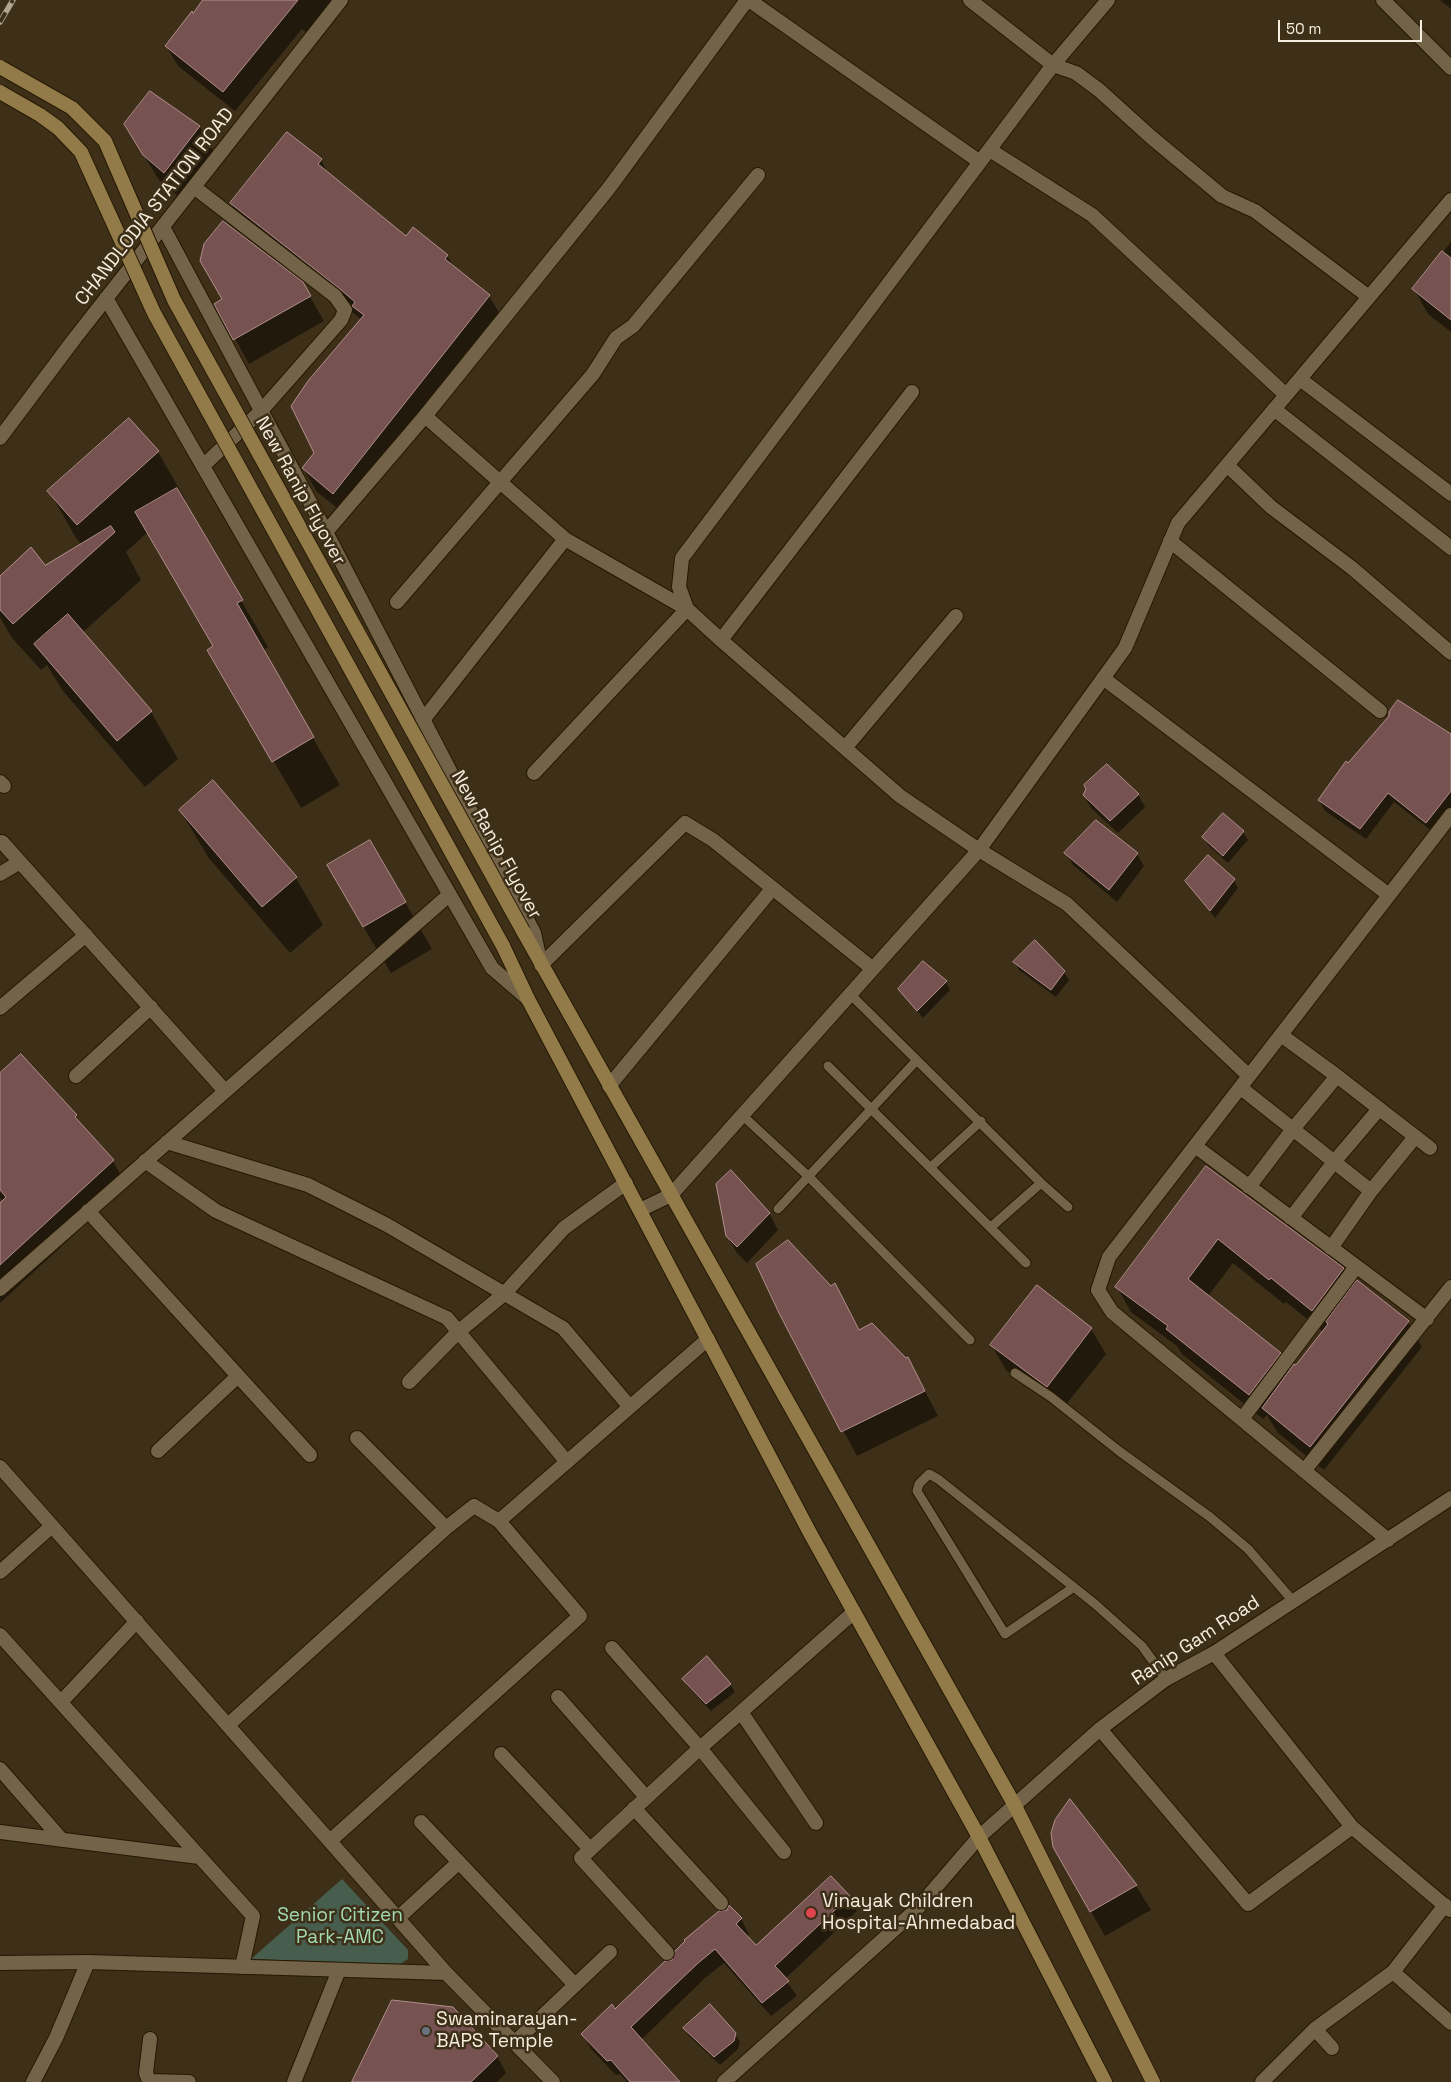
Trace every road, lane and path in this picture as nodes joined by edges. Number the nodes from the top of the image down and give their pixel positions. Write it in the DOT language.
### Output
graph roads {
  1 [pos="341,0"];
  2 [pos="748,0"];
  3 [pos="970,0"];
  4 [pos="1108,0"];
  5 [pos="1383,0"];
  6 [pos="1054,65"];
  7 [pos="0,67"];
  8 [pos="1451,68"];
  9 [pos="0,92"];
  10 [pos="990,150"];
  11 [pos="980,162"];
  12 [pos="758,175"];
  13 [pos="194,187"];
  14 [pos="1451,200"];
  15 [pos="163,226"];
  16 [pos="1369,297"];
  17 [pos="106,298"];
  18 [pos="1300,378"];
  19 [pos="912,392"];
  20 [pos="1286,395"];
  21 [pos="1274,408"];
  22 [pos="261,411"];
  23 [pos="425,416"];
  24 [pos="0,438"];
  25 [pos="1227,465"];
  26 [pos="203,466"];
  27 [pos="500,482"];
  28 [pos="1449,489"];
  29 [pos="326,532"];
  30 [pos="565,539"];
  31 [pos="1170,541"];
  32 [pos="1451,548"];
  33 [pos="396,602"];
  34 [pos="687,608"];
  35 [pos="956,616"];
  36 [pos="721,640"];
  37 [pos="1451,653"];
  38 [pos="1103,678"];
  39 [pos="1380,711"];
  40 [pos="423,720"];
  41 [pos="845,748"];
  42 [pos="534,773"];
  43 [pos="1451,815"];
  44 [pos="2,842"];
  45 [pos="979,850"];
  46 [pos="20,862"];
  47 [pos="0,874"];
  48 [pos="772,889"];
  49 [pos="449,895"];
  50 [pos="1389,895"];
  51 [pos="86,935"];
  52 [pos="541,964"];
  53 [pos="873,969"];
  54 [pos="850,994"];
  55 [pos="528,999"];
  56 [pos="0,1008"];
  57 [pos="151,1008"];
  58 [pos="1281,1035"];
  59 [pos="917,1060"];
  60 [pos="828,1066"];
  61 [pos="76,1076"];
  62 [pos="1250,1076"];
  63 [pos="1336,1076"];
  64 [pos="609,1086"];
  65 [pos="1240,1088"];
  66 [pos="225,1091"];
  67 [pos="871,1107"];
  68 [pos="1379,1109"];
  69 [pos="742,1115"];
  70 [pos="981,1121"];
  71 [pos="1293,1129"];
  72 [pos="1415,1137"];
  73 [pos="167,1142"];
  74 [pos="1195,1146"];
  75 [pos="1430,1148"];
  76 [pos="145,1161"];
  77 [pos="1334,1162"];
  78 [pos="931,1167"];
  79 [pos="808,1176"];
  80 [pos="626,1183"];
  81 [pos="1041,1183"];
  82 [pos="1249,1187"];
  83 [pos="1371,1191"];
  84 [pos="671,1195"];
  85 [pos="1068,1207"];
  86 [pos="778,1209"];
  87 [pos="640,1210"];
  88 [pos="88,1211"];
  89 [pos="1291,1218"];
  90 [pos="990,1227"];
  91 [pos="1331,1248"];
  92 [pos="1026,1263"];
  93 [pos="1356,1267"];
  94 [pos="1451,1286"];
  95 [pos="0,1289"];
  96 [pos="504,1294"];
  97 [pos="1427,1319"];
  98 [pos="458,1332"];
  99 [pos="708,1339"];
  100 [pos="970,1340"];
  101 [pos="1015,1373"];
  102 [pos="238,1376"];
  103 [pos="409,1382"];
  104 [pos="630,1406"];
  105 [pos="1242,1419"];
  106 [pos="357,1438"];
  107 [pos="158,1452"];
  108 [pos="310,1455"];
  109 [pos="567,1462"];
  110 [pos="0,1466"];
  111 [pos="1304,1471"];
  112 [pos="1451,1498"];
  113 [pos="499,1521"];
  114 [pos="52,1526"];
  115 [pos="446,1528"];
  116 [pos="1388,1540"];
  117 [pos="0,1572"];
  118 [pos="1074,1587"];
  119 [pos="1293,1601"];
  120 [pos="854,1612"];
  121 [pos="137,1621"];
  122 [pos="0,1635"];
  123 [pos="612,1648"];
  124 [pos="1214,1653"];
  125 [pos="1166,1680"];
  126 [pos="558,1697"];
  127 [pos="61,1702"];
  128 [pos="741,1712"];
  129 [pos="228,1726"];
  130 [pos="1100,1729"];
  131 [pos="700,1748"];
  132 [pos="501,1754"];
  133 [pos="0,1769"];
  134 [pos="646,1797"];
  135 [pos="1014,1804"];
  136 [pos="634,1808"];
  137 [pos="421,1822"];
  138 [pos="816,1823"];
  139 [pos="1352,1827"];
  140 [pos="0,1832"];
  141 [pos="979,1838"];
  142 [pos="62,1840"];
  143 [pos="330,1841"];
  144 [pos="590,1850"];
  145 [pos="784,1852"];
  146 [pos="199,1857"];
  147 [pos="459,1862"];
  148 [pos="721,1903"];
  149 [pos="1448,1908"];
  150 [pos="398,1918"];
  151 [pos="610,1952"];
  152 [pos="667,1953"];
  153 [pos="88,1962"];
  154 [pos="0,1963"];
  155 [pos="242,1967"];
  156 [pos="339,1970"];
  157 [pos="1393,1972"];
  158 [pos="446,1973"];
  159 [pos="575,1985"];
  160 [pos="1451,2023"];
  161 [pos="1314,2029"];
  162 [pos="150,2039"];
  163 [pos="514,2043"];
  164 [pos="1332,2048"];
  165 [pos="151,2081"];
  166 [pos="33,2082"];
  167 [pos="188,2082"];
  168 [pos="294,2082"];
  169 [pos="553,2082"];
  170 [pos="724,2082"];
  171 [pos="1105,2082"];
  172 [pos="1153,2082"];
  173 [pos="1262,2082"];
  1 -- 13 [label="street, CHANDLODIA STATION ROAD"];
  2 -- 11 [label="street"];
  2 -- 23 [label="street"];
  3 -- 6 [label="street"];
  4 -- 6 [label="street"];
  5 -- 8 [label="street"];
  6 -- 10 [label="street"];
  6 -- 16 [label="street"];
  7 -- 52 [label="main road, New Ranip Flyover, bridge"];
  9 -- 55 [label="main road, bridge"];
  10 -- 11 [label="street"];
  10 -- 20 [label="street"];
  11 -- 34 [label="street"];
  12 -- 27 [label="street"];
  13 -- 15 [label="street, CHANDLODIA STATION ROAD"];
  13 -- 22 [label="street"];
  14 -- 16 [label="street"];
  15 -- 17 [label="street, CHANDLODIA STATION ROAD"];
  15 -- 22 [label="street"];
  16 -- 18 [label="street"];
  17 -- 24 [label="street, CHANDLODIA STATION ROAD"];
  17 -- 26 [label="street"];
  18 -- 20 [label="street"];
  18 -- 28 [label="street"];
  19 -- 36 [label="street"];
  20 -- 21 [label="street"];
  21 -- 25 [label="street"];
  21 -- 32 [label="street"];
  22 -- 26 [label="street"];
  22 -- 29 [label="street"];
  23 -- 27 [label="street"];
  23 -- 29 [label="street"];
  25 -- 31 [label="street"];
  25 -- 37 [label="street"];
  26 -- 49 [label="street"];
  27 -- 30 [label="street"];
  27 -- 33 [label="street"];
  29 -- 40 [label="street"];
  30 -- 34 [label="street"];
  30 -- 40 [label="street"];
  31 -- 38 [label="street"];
  31 -- 39 [label="street"];
  34 -- 36 [label="street"];
  34 -- 42 [label="street"];
  35 -- 41 [label="street"];
  36 -- 41 [label="street"];
  38 -- 45 [label="street"];
  38 -- 50 [label="street"];
  40 -- 52 [label="street"];
  41 -- 45 [label="street"];
  43 -- 50 [label="street"];
  44 -- 46 [label="street"];
  45 -- 53 [label="street"];
  45 -- 62 [label="street"];
  46 -- 47 [label="street"];
  46 -- 51 [label="street"];
  48 -- 52 [label="street"];
  48 -- 53 [label="street"];
  48 -- 64 [label="street"];
  49 -- 55 [label="street"];
  49 -- 66 [label="street"];
  50 -- 58 [label="street"];
  51 -- 56 [label="street"];
  51 -- 57 [label="street"];
  52 -- 64 [label="main road, New Ranip Flyover"];
  53 -- 54 [label="street"];
  54 -- 59 [label="lane"];
  54 -- 69 [label="street"];
  55 -- 80 [label="main road"];
  57 -- 61 [label="street"];
  57 -- 66 [label="street"];
  58 -- 62 [label="street"];
  58 -- 63 [label="street"];
  59 -- 67 [label="lane"];
  59 -- 70 [label="lane"];
  60 -- 67 [label="lane"];
  62 -- 65 [label="street"];
  63 -- 68 [label="street"];
  63 -- 71 [label="street"];
  64 -- 84 [label="main road, New Ranip Flyover"];
  65 -- 71 [label="street"];
  65 -- 74 [label="street"];
  66 -- 73 [label="street"];
  67 -- 78 [label="lane"];
  67 -- 79 [label="lane"];
  68 -- 72 [label="street"];
  68 -- 77 [label="street"];
  69 -- 79 [label="lane"];
  69 -- 84 [label="street"];
  70 -- 78 [label="lane"];
  70 -- 81 [label="lane"];
  71 -- 77 [label="street"];
  71 -- 82 [label="street"];
  72 -- 75 [label="street"];
  72 -- 83 [label="street"];
  73 -- 76 [label="street"];
  73 -- 96 [label="street"];
  74 -- 82 [label="street"];
  74 -- 105 [label="street"];
  76 -- 88 [label="street"];
  76 -- 98 [label="street"];
  77 -- 83 [label="street"];
  77 -- 89 [label="street"];
  78 -- 90 [label="lane"];
  79 -- 86 [label="lane"];
  79 -- 100 [label="lane"];
  80 -- 87 [label="main road"];
  80 -- 96 [label="street"];
  81 -- 85 [label="lane"];
  81 -- 90 [label="lane"];
  82 -- 89 [label="street"];
  83 -- 91 [label="street"];
  84 -- 87 [label="street"];
  84 -- 135 [label="main road, New Ranip Flyover"];
  87 -- 99 [label="main road"];
  88 -- 95 [label="street"];
  88 -- 102 [label="street"];
  89 -- 91 [label="street"];
  90 -- 92 [label="lane"];
  91 -- 93 [label="street"];
  93 -- 97 [label="street"];
  93 -- 105 [label="street"];
  94 -- 97 [label="street"];
  96 -- 98 [label="street"];
  96 -- 104 [label="street"];
  97 -- 111 [label="street"];
  98 -- 103 [label="street"];
  98 -- 109 [label="street"];
  99 -- 104 [label="street"];
  99 -- 120 [label="main road"];
  101 -- 119 [label="lane"];
  102 -- 107 [label="street"];
  102 -- 108 [label="street"];
  104 -- 109 [label="street"];
  105 -- 111 [label="street"];
  106 -- 115 [label="street"];
  109 -- 113 [label="street"];
  110 -- 114 [label="street"];
  111 -- 116 [label="street"];
  112 -- 116 [label="street, Ranip Gam Road"];
  113 -- 115 [label="street"];
  113 -- 143 [label="street"];
  114 -- 117 [label="street"];
  114 -- 121 [label="street"];
  115 -- 129 [label="street"];
  116 -- 119 [label="street, Ranip Gam Road"];
  118 -- 118 [label="lane"];
  118 -- 125 [label="lane"];
  119 -- 124 [label="street, Ranip Gam Road"];
  120 -- 128 [label="street"];
  120 -- 141 [label="main road"];
  121 -- 127 [label="street"];
  121 -- 129 [label="street"];
  122 -- 127 [label="street"];
  123 -- 131 [label="street"];
  124 -- 125 [label="street, Ranip Gam Road"];
  124 -- 139 [label="street"];
  125 -- 130 [label="street, Ranip Gam Road"];
  126 -- 134 [label="street"];
  127 -- 146 [label="street"];
  128 -- 131 [label="street"];
  128 -- 138 [label="street"];
  129 -- 143 [label="street"];
  130 -- 135 [label="street, Ranip Gam Road"];
  130 -- 139 [label="street"];
  131 -- 134 [label="street"];
  131 -- 145 [label="street"];
  132 -- 144 [label="street"];
  133 -- 142 [label="street"];
  134 -- 136 [label="street"];
  135 -- 141 [label="street, Ranip Gam Road"];
  135 -- 172 [label="main road, New Ranip Flyover"];
  136 -- 144 [label="street"];
  136 -- 148 [label="street"];
  137 -- 147 [label="street"];
  139 -- 149 [label="street"];
  140 -- 142 [label="street"];
  141 -- 170 [label="street, Ranip Gam Road"];
  141 -- 171 [label="main road"];
  142 -- 146 [label="street"];
  143 -- 150 [label="street"];
  144 -- 152 [label="street"];
  146 -- 155 [label="street"];
  147 -- 150 [label="street"];
  147 -- 159 [label="street"];
  149 -- 157 [label="street"];
  150 -- 158 [label="street"];
  151 -- 159 [label="street"];
  153 -- 154 [label="street"];
  153 -- 155 [label="street"];
  153 -- 166 [label="street"];
  155 -- 156 [label="street"];
  156 -- 158 [label="street"];
  156 -- 168 [label="street"];
  157 -- 160 [label="street"];
  157 -- 161 [label="street"];
  158 -- 163 [label="street"];
  159 -- 163 [label="street"];
  161 -- 164 [label="street"];
  161 -- 173 [label="street"];
  162 -- 165 [label="street"];
  163 -- 169 [label="street"];
  165 -- 167 [label="street"];
}
